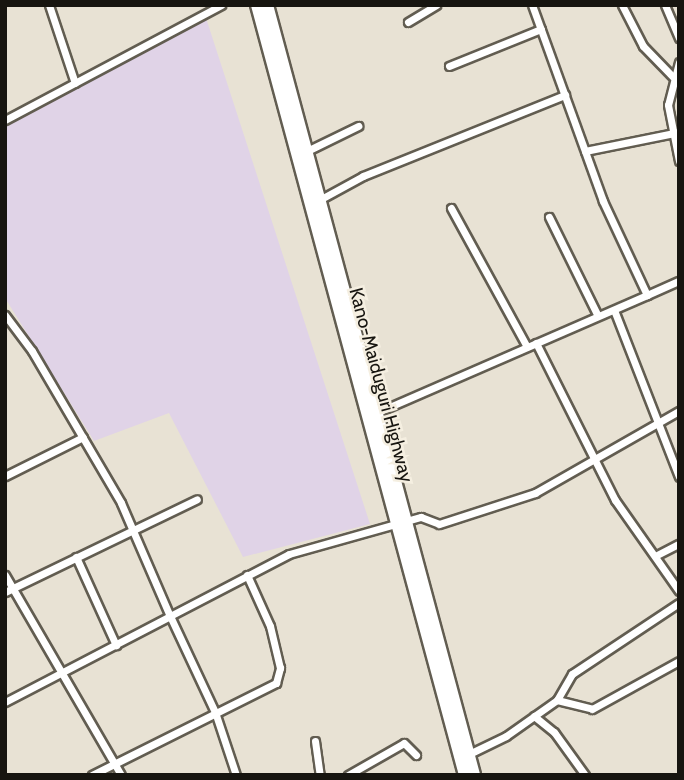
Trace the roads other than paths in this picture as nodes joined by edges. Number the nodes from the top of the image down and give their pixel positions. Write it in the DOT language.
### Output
graph roads {
  1 [pos="49,5"];
  2 [pos="221,5"];
  3 [pos="257,5"];
  4 [pos="267,5"];
  5 [pos="436,5"];
  6 [pos="532,5"];
  7 [pos="622,5"];
  8 [pos="665,5"];
  9 [pos="408,22"];
  10 [pos="541,29"];
  11 [pos="679,38"];
  12 [pos="679,62"];
  13 [pos="449,66"];
  14 [pos="673,77"];
  15 [pos="75,83"];
  16 [pos="565,95"];
  17 [pos="5,120"];
  18 [pos="358,126"];
  19 [pos="675,133"];
  20 [pos="309,150"];
  21 [pos="585,151"];
  22 [pos="678,159"];
  23 [pos="321,199"];
  24 [pos="451,208"];
  25 [pos="549,217"];
  26 [pos="679,281"];
  27 [pos="647,295"];
  28 [pos="614,310"];
  29 [pos="5,315"];
  30 [pos="598,316"];
  31 [pos="536,343"];
  32 [pos="527,347"];
  33 [pos="679,411"];
  34 [pos="378,412"];
  35 [pos="659,424"];
  36 [pos="83,438"];
  37 [pos="594,461"];
  38 [pos="5,476"];
  39 [pos="679,477"];
  40 [pos="197,499"];
  41 [pos="402,523"];
  42 [pos="132,529"];
  43 [pos="679,544"];
  44 [pos="654,556"];
  45 [pos="76,557"];
  46 [pos="5,575"];
  47 [pos="247,575"];
  48 [pos="9,590"];
  49 [pos="679,591"];
  50 [pos="679,603"];
  51 [pos="170,616"];
  52 [pos="116,645"];
  53 [pos="679,661"];
  54 [pos="63,672"];
  55 [pos="557,700"];
  56 [pos="5,702"];
  57 [pos="215,712"];
  58 [pos="534,716"];
  59 [pos="314,741"];
  60 [pos="468,754"];
  61 [pos="416,755"];
  62 [pos="114,763"];
  63 [pos="92,775"];
  64 [pos="121,775"];
  65 [pos="236,775"];
  66 [pos="320,775"];
  67 [pos="348,775"];
  68 [pos="464,775"];
  69 [pos="474,775"];
  70 [pos="585,775"];
  1 -- 15 [label="street"];
  2 -- 15 [label="street"];
  3 -- 41 [label="highway, Kano-Maiduguri Highway"];
  4 -- 20 [label="highway, Kano-Maiduguri Highway"];
  5 -- 9 [label="street"];
  6 -- 10 [label="street"];
  7 -- 14 [label="street"];
  8 -- 11 [label="street"];
  10 -- 13 [label="street"];
  10 -- 16 [label="street"];
  12 -- 14 [label="street"];
  14 -- 19 [label="street"];
  15 -- 17 [label="street"];
  16 -- 21 [label="street"];
  16 -- 23 [label="street"];
  18 -- 20 [label="street"];
  19 -- 21 [label="street"];
  19 -- 22 [label="street"];
  20 -- 23 [label="highway, Kano-Maiduguri Highway"];
  21 -- 27 [label="street"];
  23 -- 34 [label="highway, Kano-Maiduguri Highway"];
  24 -- 32 [label="street"];
  25 -- 30 [label="street"];
  26 -- 27 [label="street"];
  27 -- 28 [label="street"];
  28 -- 30 [label="street"];
  28 -- 35 [label="street"];
  29 -- 36 [label="street"];
  30 -- 31 [label="street"];
  31 -- 32 [label="street"];
  31 -- 37 [label="street"];
  32 -- 34 [label="street"];
  33 -- 35 [label="street"];
  34 -- 41 [label="highway, Kano-Maiduguri Highway"];
  35 -- 37 [label="street"];
  35 -- 39 [label="street"];
  36 -- 38 [label="street"];
  36 -- 42 [label="street"];
  37 -- 41 [label="street"];
  37 -- 44 [label="street"];
  40 -- 42 [label="street"];
  41 -- 47 [label="street"];
  41 -- 60 [label="highway, Kano-Maiduguri Highway"];
  41 -- 68 [label="highway, Kano-Maiduguri Highway"];
  42 -- 45 [label="street"];
  42 -- 51 [label="street"];
  43 -- 44 [label="street"];
  44 -- 49 [label="street"];
  45 -- 48 [label="street"];
  45 -- 52 [label="street"];
  46 -- 48 [label="street"];
  47 -- 51 [label="street"];
  47 -- 57 [label="street"];
  48 -- 54 [label="street"];
  50 -- 55 [label="street"];
  51 -- 52 [label="street"];
  51 -- 57 [label="street"];
  52 -- 54 [label="street"];
  53 -- 55 [label="street"];
  54 -- 56 [label="street"];
  54 -- 62 [label="street"];
  55 -- 58 [label="street"];
  57 -- 62 [label="street"];
  57 -- 65 [label="street"];
  58 -- 60 [label="street"];
  58 -- 70 [label="street"];
  59 -- 66 [label="street"];
  60 -- 69 [label="highway, Kano-Maiduguri Highway"];
  61 -- 67 [label="street"];
  62 -- 63 [label="street"];
  62 -- 64 [label="street"];
}
